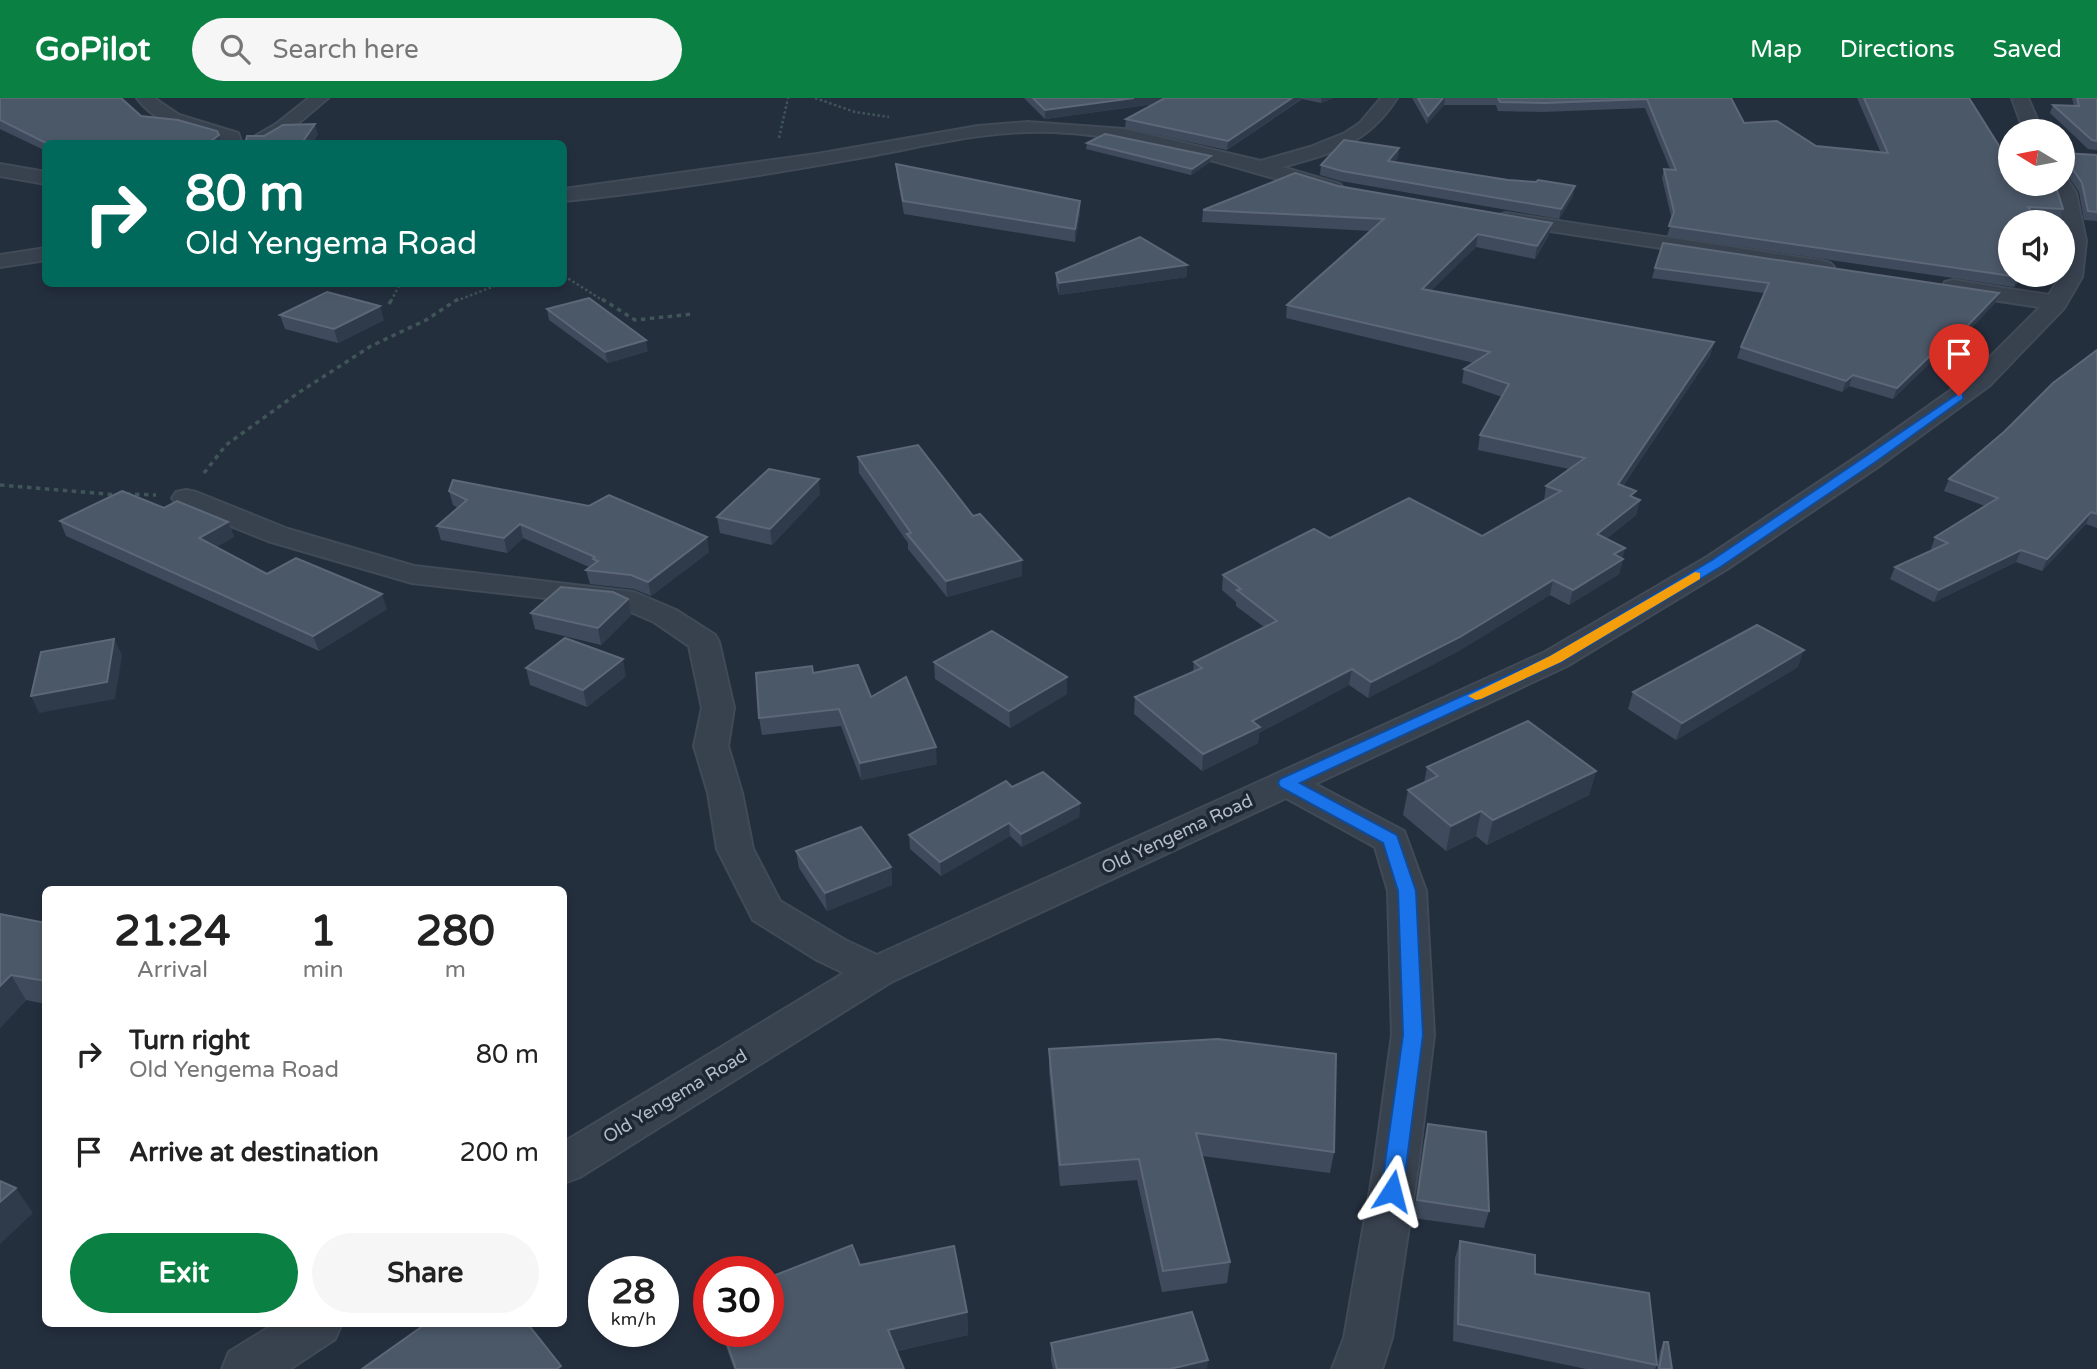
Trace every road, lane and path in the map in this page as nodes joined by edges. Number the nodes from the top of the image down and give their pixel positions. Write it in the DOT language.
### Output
graph roads {
  1 [pos="145,98"];
  2 [pos="320,98"];
  3 [pos="788,98"];
  4 [pos="815,98"];
  5 [pos="1389,98"];
  6 [pos="2021,98"];
  7 [pos="894,117"];
  8 [pos="2029,119"];
  9 [pos="232,140"];
  10 [pos="259,140"];
  11 [pos="772,166"];
  12 [pos="1261,166"];
  13 [pos="0,170"];
  14 [pos="42,177"];
  15 [pos="1349,191"];
  16 [pos="567,195"];
  17 [pos="2067,196"];
  18 [pos="1491,216"];
  19 [pos="42,255"];
  20 [pos="0,261"];
  21 [pos="1843,270"];
  22 [pos="567,278"];
  23 [pos="2097,283"];
  24 [pos="1936,285"];
  25 [pos="398,287"];
  26 [pos="492,287"];
  27 [pos="2064,290"];
  28 [pos="389,304"];
  29 [pos="693,314"];
  30 [pos="0,485"];
  31 [pos="186,498"];
  32 [pos="1286,783"];
  33 [pos="877,972"];
  34 [pos="567,1162"];
  35 [pos="312,1327"];
  36 [pos="247,1369"];
  37 [pos="1357,1369"];
  1 -- 9 [label="street"];
  2 -- 10 [label="street"];
  3 -- 11 [label="path"];
  4 -- 7 [label="path"];
  5 -- 12 [label="street"];
  6 -- 8 [label="street"];
  11 -- 12 [label="street"];
  11 -- 16 [label="street"];
  12 -- 15 [label="street"];
  13 -- 14 [label="street"];
  17 -- 27 [label="street"];
  18 -- 21 [label="street"];
  19 -- 20 [label="street"];
  22 -- 29 [label="path"];
  23 -- 27 [label="street"];
  24 -- 27 [label="street"];
  25 -- 28 [label="path"];
  26 -- 31 [label="path"];
  27 -- 32 [label="street, Old Yengema Road"];
  30 -- 31 [label="path"];
  31 -- 33 [label="street"];
  32 -- 33 [label="street, Old Yengema Road"];
  32 -- 37 [label="street"];
  33 -- 34 [label="street, Old Yengema Road"];
  35 -- 36 [label="street"];
}
